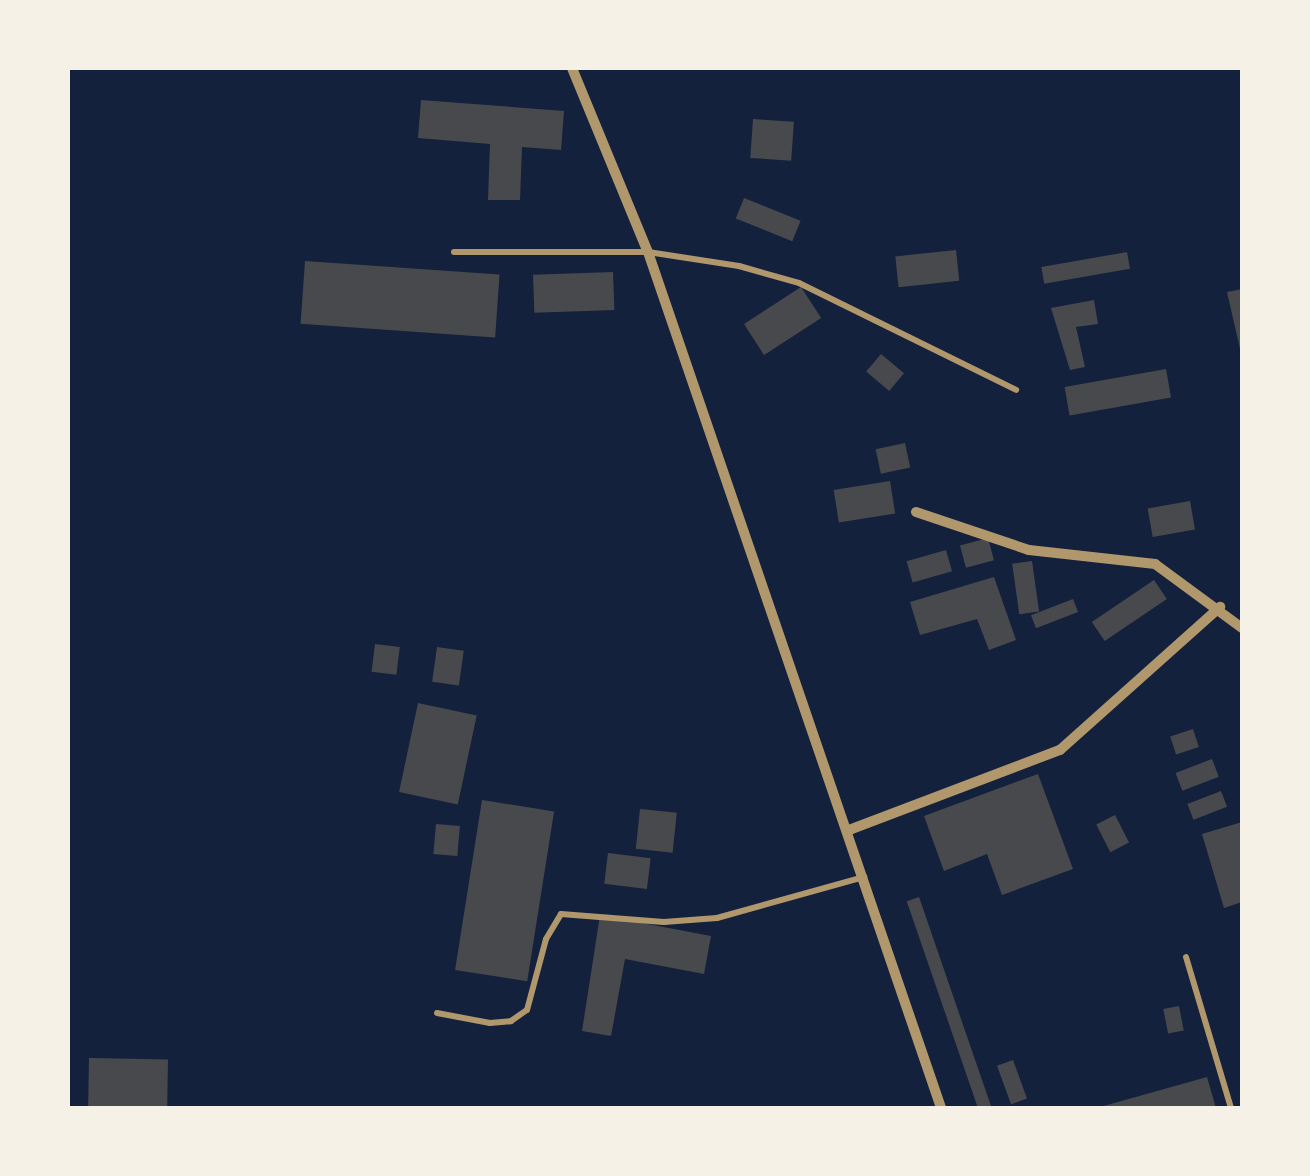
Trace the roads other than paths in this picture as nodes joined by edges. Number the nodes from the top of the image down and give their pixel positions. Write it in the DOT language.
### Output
graph roads {
  1 [pos="572,68"];
  2 [pos="454,252"];
  3 [pos="648,252"];
  4 [pos="1016,390"];
  5 [pos="916,512"];
  6 [pos="1220,607"];
  7 [pos="1242,628"];
  8 [pos="849,830"];
  9 [pos="866,877"];
  10 [pos="1186,958"];
  11 [pos="436,1013"];
  12 [pos="941,1108"];
  13 [pos="1231,1108"];
  1 -- 3 [label="street"];
  2 -- 3 [label="lane"];
  3 -- 4 [label="lane"];
  3 -- 8 [label="street"];
  5 -- 6 [label="street"];
  6 -- 7 [label="street"];
  6 -- 8 [label="street"];
  8 -- 9 [label="street"];
  9 -- 11 [label="lane"];
  9 -- 12 [label="street"];
  10 -- 13 [label="lane"];
}
